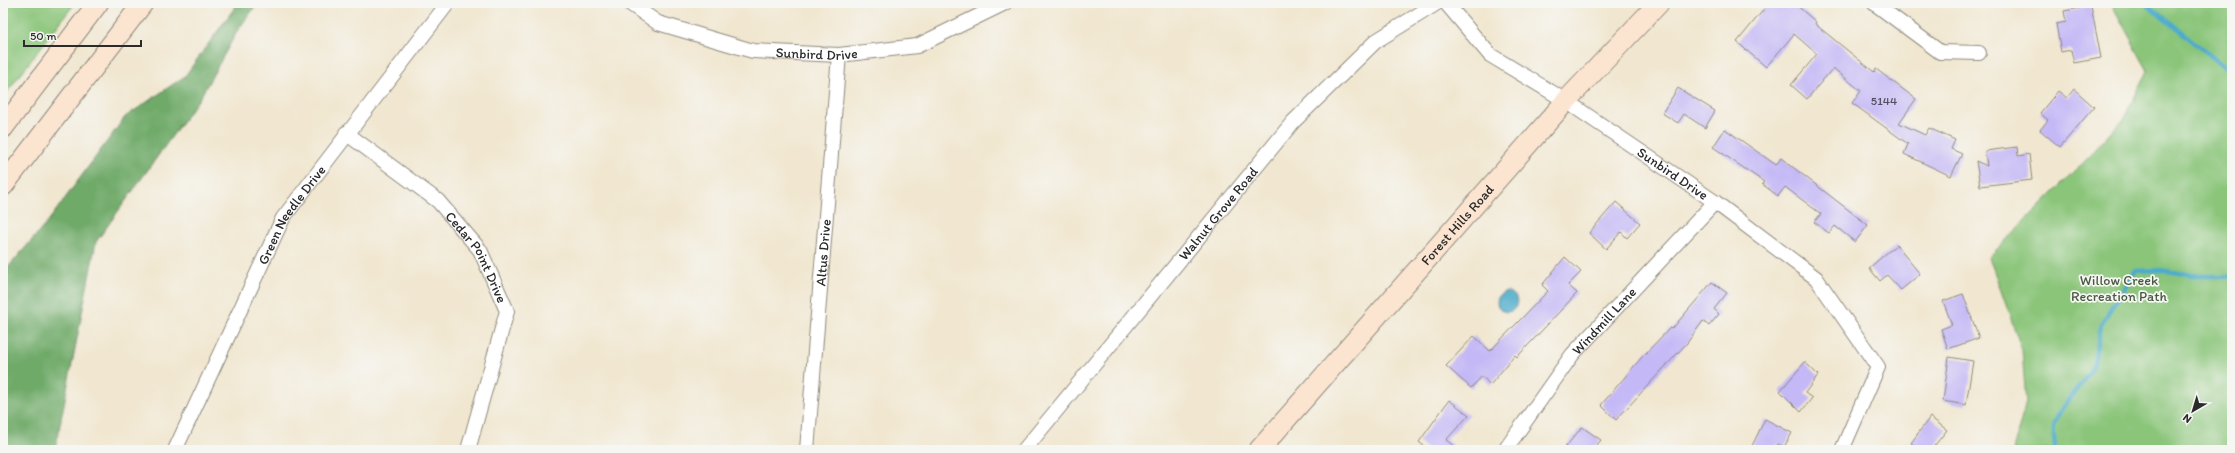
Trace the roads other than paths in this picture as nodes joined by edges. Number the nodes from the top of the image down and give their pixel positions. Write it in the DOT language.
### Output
graph roads {
  1 [pos="98,3"];
  2 [pos="143,3"];
  3 [pos="448,3"];
  4 [pos="629,3"];
  5 [pos="1005,3"];
  6 [pos="1437,3"];
  7 [pos="1446,3"];
  8 [pos="1659,3"];
  9 [pos="1874,3"];
  10 [pos="1979,53"];
  11 [pos="839,56"];
  12 [pos="1566,101"];
  13 [pos="3,128"];
  14 [pos="346,133"];
  15 [pos="3,186"];
  16 [pos="1715,202"];
  17 [pos="175,450"];
  18 [pos="468,450"];
  19 [pos="807,450"];
  20 [pos="1024,450"];
  21 [pos="1259,450"];
  22 [pos="1505,450"];
  23 [pos="1842,450"];
  1 -- 13 [label="street"];
  2 -- 15 [label="street"];
  3 -- 14 [label="street, Green Needle Drive"];
  4 -- 11 [label="street, Sunbird Drive"];
  5 -- 11 [label="street, Sunbird Drive"];
  6 -- 20 [label="street, Walnut Grove Road"];
  7 -- 12 [label="street, Sunbird Drive"];
  8 -- 12 [label="street, Forest Hills Road"];
  9 -- 10 [label="street"];
  11 -- 19 [label="street, Altus Drive"];
  12 -- 16 [label="street, Sunbird Drive"];
  12 -- 21 [label="street, Forest Hills Road"];
  14 -- 17 [label="street, Green Needle Drive"];
  14 -- 18 [label="street, Cedar Point Drive"];
  16 -- 22 [label="street, Windmill Lane"];
  16 -- 23 [label="street, Sunbird Drive"];
}
